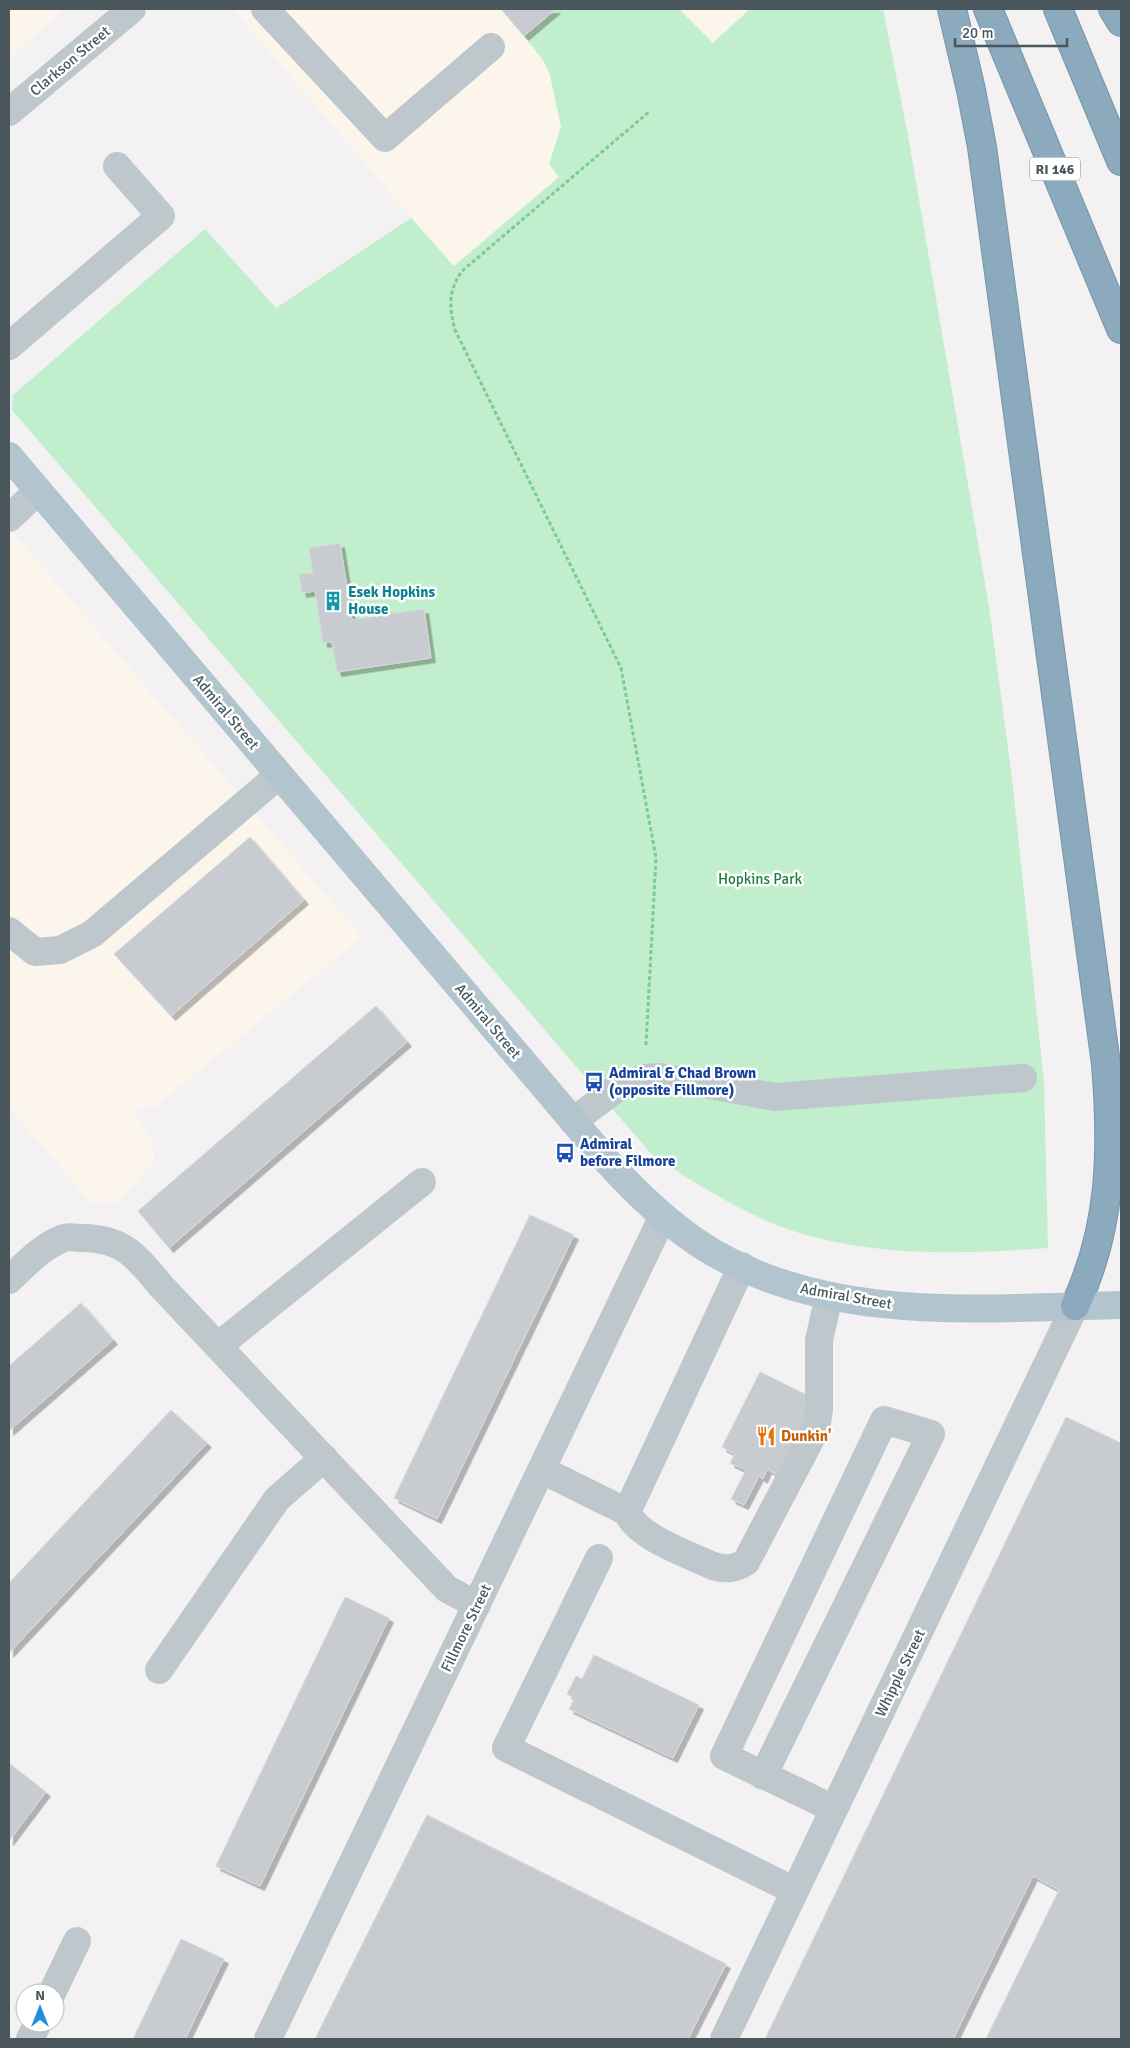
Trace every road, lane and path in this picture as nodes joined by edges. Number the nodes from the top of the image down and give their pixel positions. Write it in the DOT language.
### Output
graph roads {
  1 [pos="132,9"];
  2 [pos="265,9"];
  3 [pos="952,9"];
  4 [pos="988,9"];
  5 [pos="1058,9"];
  6 [pos="1113,9"];
  7 [pos="1121,22"];
  8 [pos="491,47"];
  9 [pos="9,112"];
  10 [pos="650,112"];
  11 [pos="1121,161"];
  12 [pos="117,166"];
  13 [pos="1121,329"];
  14 [pos="9,346"];
  15 [pos="9,456"];
  16 [pos="38,490"];
  17 [pos="9,518"];
  18 [pos="280,775"];
  19 [pos="9,932"];
  20 [pos="644,1078"];
  21 [pos="1023,1078"];
  22 [pos="573,1121"];
  23 [pos="422,1182"];
  24 [pos="663,1216"];
  25 [pos="742,1266"];
  26 [pos="9,1280"];
  27 [pos="829,1296"];
  28 [pos="1121,1305"];
  29 [pos="1075,1306"];
  30 [pos="218,1346"];
  31 [pos="324,1458"];
  32 [pos="542,1470"];
  33 [pos="627,1512"];
  34 [pos="599,1558"];
  35 [pos="476,1605"];
  36 [pos="159,1670"];
  37 [pos="763,1776"];
  38 [pos="834,1809"];
  39 [pos="795,1891"];
  40 [pos="77,1941"];
  41 [pos="57,1983"];
  42 [pos="268,2039"];
  43 [pos="724,2039"];
  1 -- 9 [label="street, Clarkson Street"];
  2 -- 8 [label="street"];
  3 -- 29 [label="highway"];
  4 -- 13 [label="highway, RI 146"];
  5 -- 11 [label="highway"];
  6 -- 7 [label="highway"];
  10 -- 20 [label="path"];
  12 -- 14 [label="street"];
  15 -- 16 [label="main road, Admiral Street"];
  16 -- 17 [label="street"];
  16 -- 18 [label="main road, Admiral Street"];
  18 -- 19 [label="street"];
  18 -- 22 [label="main road, Admiral Street"];
  20 -- 21 [label="street"];
  20 -- 22 [label="street"];
  22 -- 24 [label="main road, Admiral Street"];
  23 -- 30 [label="street"];
  24 -- 25 [label="main road, Admiral Street"];
  24 -- 32 [label="street, Fillmore Street"];
  25 -- 27 [label="main road, Admiral Street"];
  25 -- 33 [label="street"];
  26 -- 30 [label="street"];
  27 -- 29 [label="main road, Admiral Street"];
  27 -- 33 [label="street"];
  28 -- 29 [label="main road, Admiral Street"];
  29 -- 38 [label="street, Whipple Street"];
  30 -- 31 [label="street"];
  31 -- 35 [label="street"];
  31 -- 36 [label="street"];
  32 -- 33 [label="street"];
  32 -- 35 [label="street, Fillmore Street"];
  34 -- 39 [label="street"];
  35 -- 42 [label="street, Fillmore Street"];
  37 -- 37 [label="street"];
  37 -- 38 [label="street"];
  38 -- 39 [label="street, Whipple Street"];
  39 -- 43 [label="street, Whipple Street"];
  40 -- 41 [label="street"];
}
